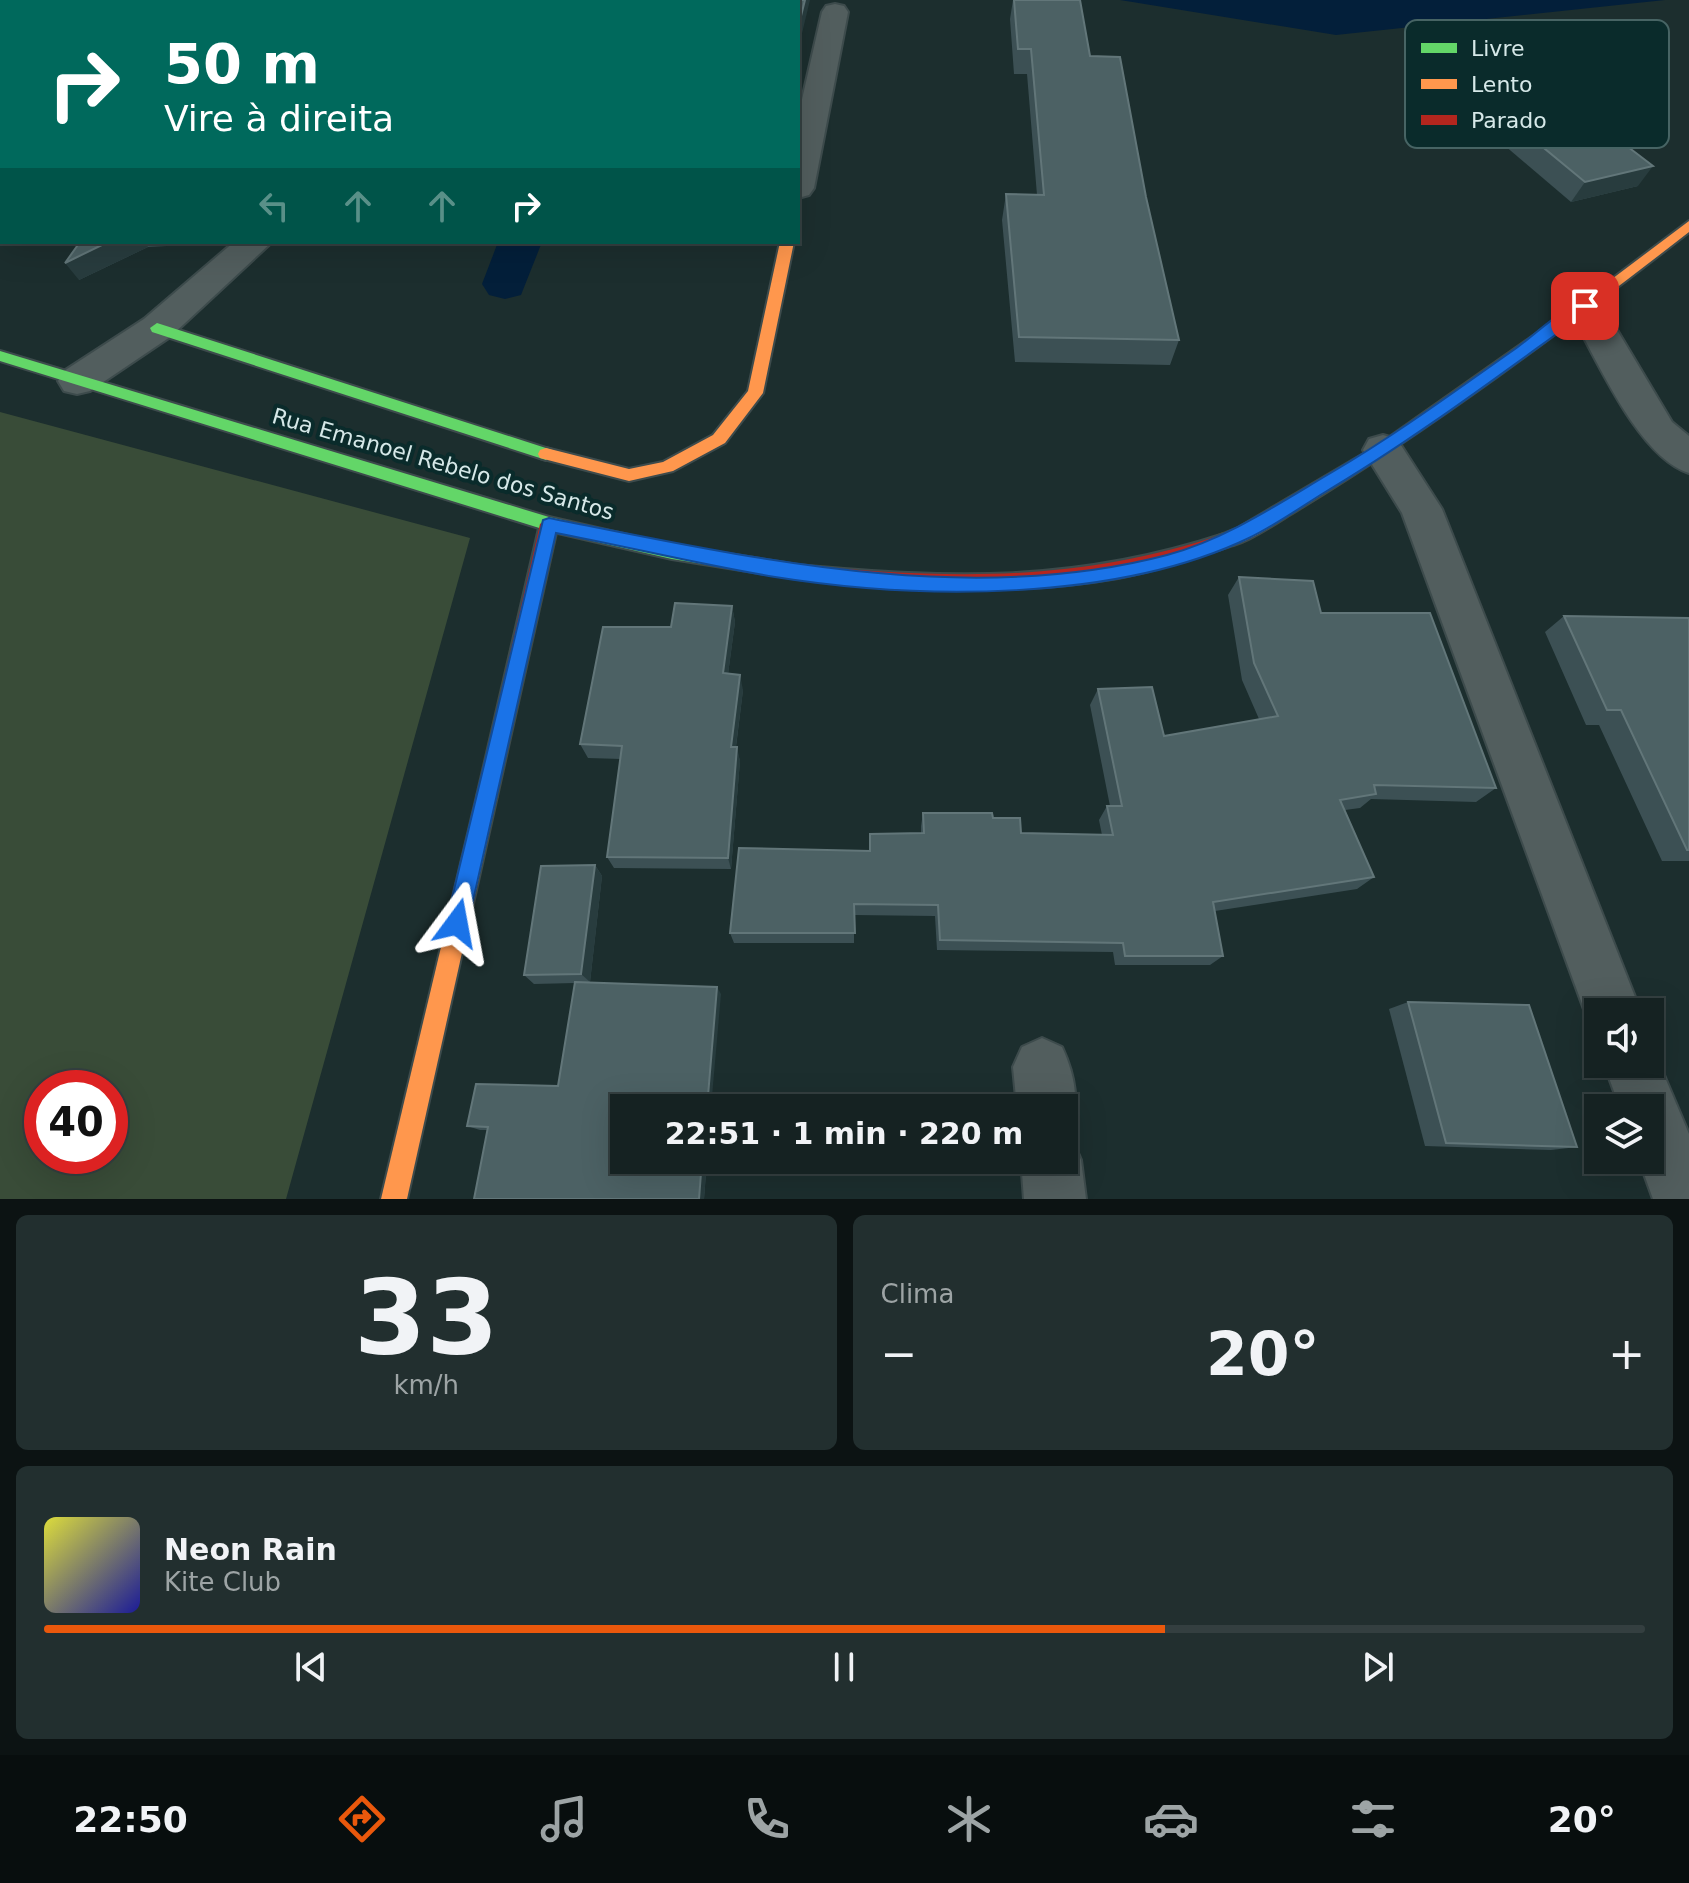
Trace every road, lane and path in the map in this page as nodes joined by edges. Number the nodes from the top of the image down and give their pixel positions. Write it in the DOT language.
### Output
graph roads {
  1 [pos="835,12"];
  2 [pos="800,178"];
  3 [pos="1689,225"];
  4 [pos="253,244"];
  5 [pos="787,244"];
  6 [pos="1585,306"];
  7 [pos="157,328"];
  8 [pos="0,356"];
  9 [pos="77,381"];
  10 [pos="1383,450"];
  11 [pos="1689,458"];
  12 [pos="549,524"];
  13 [pos="1608,998"];
  14 [pos="1664,1146"];
  15 [pos="1052,1174"];
  16 [pos="394,1199"];
  17 [pos="1055,1199"];
  18 [pos="1684,1199"];
  1 -- 2 [label="street"];
  3 -- 6 [label="main road, Rua Emanoel Rebelo dos Santos"];
  4 -- 7 [label="street"];
  5 -- 7 [label="main road"];
  6 -- 10 [label="main road, Rua Emanoel Rebelo dos Santos"];
  6 -- 11 [label="street"];
  7 -- 9 [label="street"];
  8 -- 9 [label="main road, Rua Emanoel Rebelo dos Santos"];
  9 -- 12 [label="main road, Rua Emanoel Rebelo dos Santos"];
  10 -- 12 [label="main road, Rua Emanoel Rebelo dos Santos"];
  10 -- 13 [label="street"];
  12 -- 16 [label="main road"];
  14 -- 18 [label="street"];
  15 -- 17 [label="street"];
}
